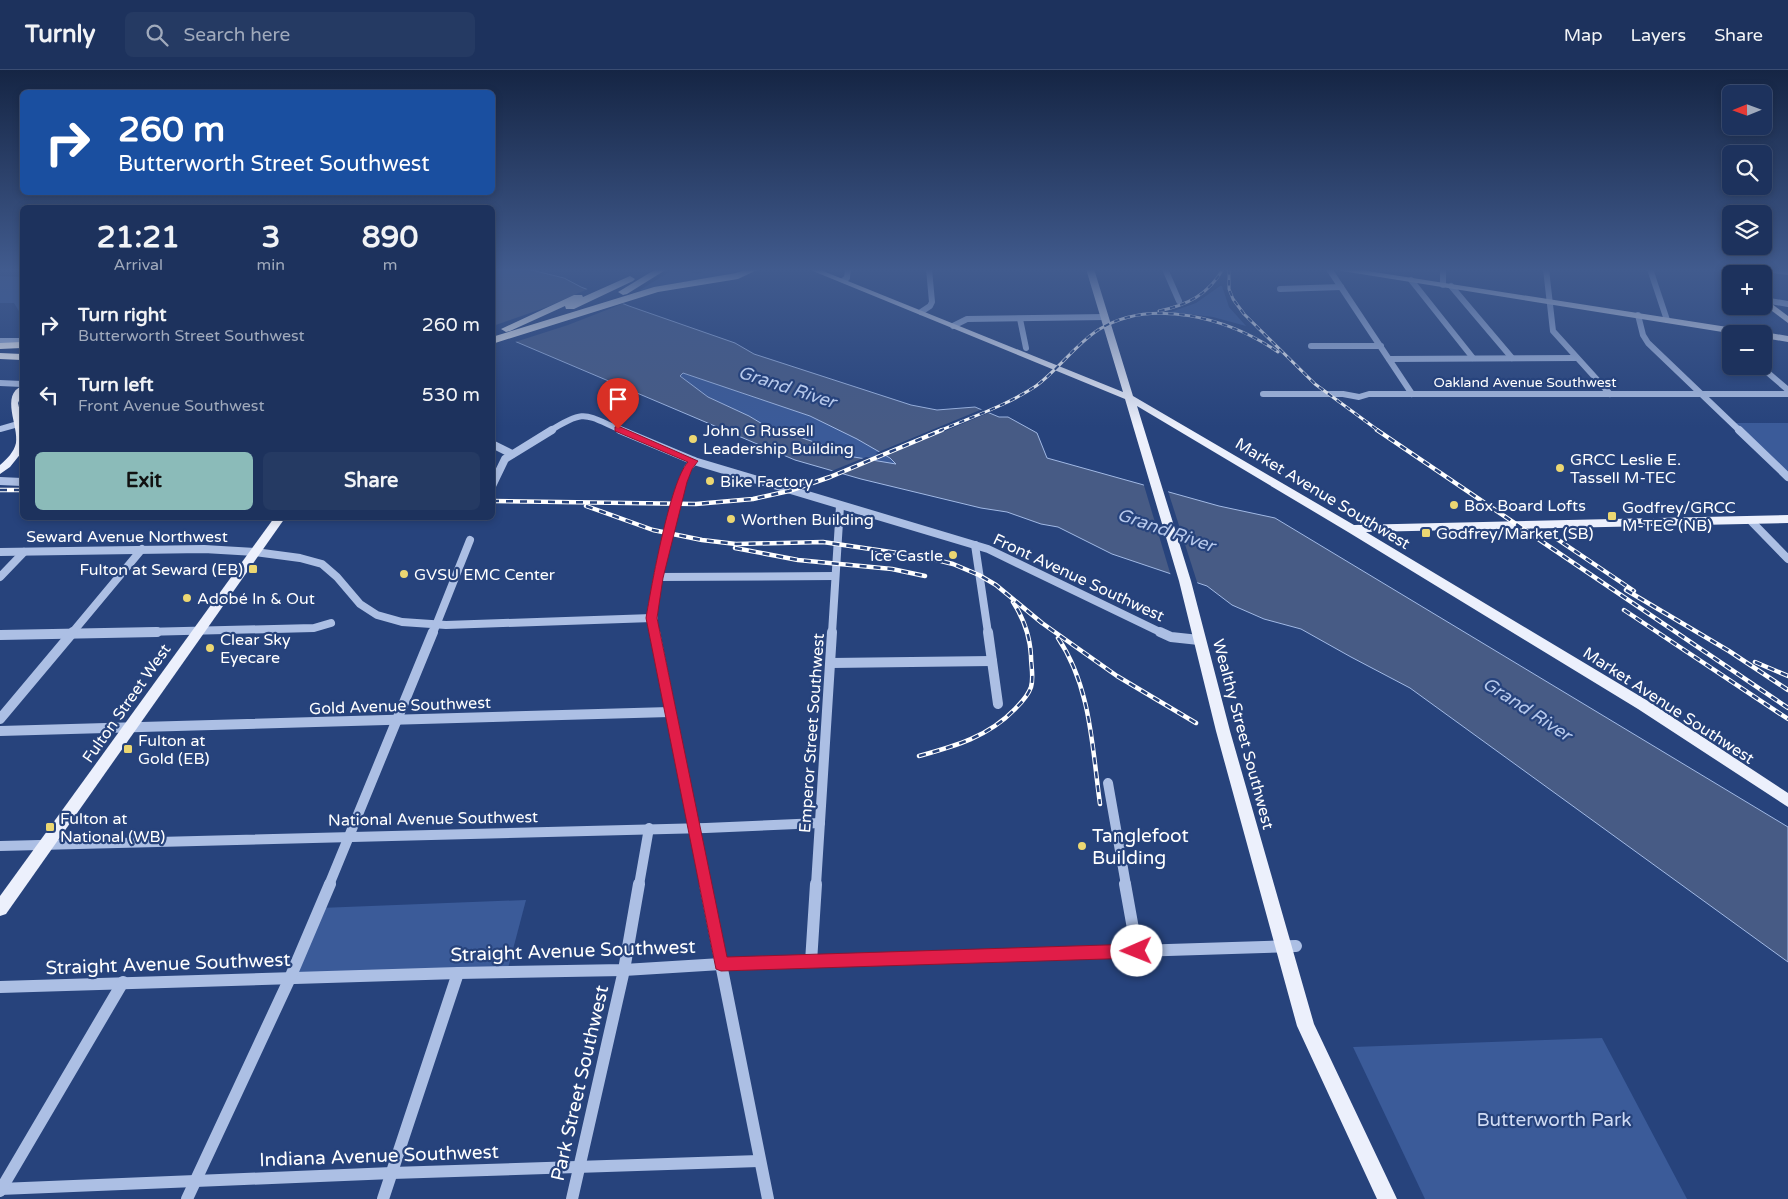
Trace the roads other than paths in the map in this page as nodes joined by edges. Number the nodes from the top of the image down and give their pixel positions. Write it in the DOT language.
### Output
graph roads {
  1 [pos="527,322"];
  2 [pos="552,322"];
  3 [pos="943,322"];
  4 [pos="962,322"];
  5 [pos="1021,322"];
  6 [pos="1106,322"];
  7 [pos="1364,322"];
  8 [pos="1444,322"];
  9 [pos="1479,322"];
  10 [pos="1552,322"];
  11 [pos="1640,322"];
  12 [pos="1676,322"];
  13 [pos="953,326"];
  14 [pos="1722,330"];
  15 [pos="495,332"];
  16 [pos="1772,336"];
  17 [pos="1788,339"];
  18 [pos="495,340"];
  19 [pos="0,341"];
  20 [pos="20,341"];
  21 [pos="20,345"];
  22 [pos="0,346"];
  23 [pos="1311,346"];
  24 [pos="1380,346"];
  25 [pos="1026,348"];
  26 [pos="0,356"];
  27 [pos="20,357"];
  28 [pos="1473,358"];
  29 [pos="1512,358"];
  30 [pos="1576,358"];
  31 [pos="1388,359"];
  32 [pos="0,366"];
  33 [pos="20,366"];
  34 [pos="1770,375"];
  35 [pos="0,383"];
  36 [pos="20,384"];
  37 [pos="1788,390"];
  38 [pos="20,391"];
  39 [pos="1700,393"];
  40 [pos="1263,394"];
  41 [pos="1412,394"];
  42 [pos="1610,394"];
  43 [pos="1788,394"];
  44 [pos="1130,398"];
  45 [pos="18,424"];
  46 [pos="1175,424"];
  47 [pos="0,429"];
  48 [pos="20,430"];
  49 [pos="1141,436"];
  50 [pos="20,446"];
  51 [pos="495,446"];
  52 [pos="512,454"];
  53 [pos="694,461"];
  54 [pos="0,471"];
  55 [pos="1788,477"];
  56 [pos="495,479"];
  57 [pos="0,481"];
  58 [pos="20,482"];
  59 [pos="840,506"];
  60 [pos="1788,519"];
  61 [pos="278,520"];
  62 [pos="1751,521"];
  63 [pos="1352,529"];
  64 [pos="470,540"];
  65 [pos="975,545"];
  66 [pos="142,549"];
  67 [pos="0,552"];
  68 [pos="24,552"];
  69 [pos="255,552"];
  70 [pos="1788,559"];
  71 [pos="835,576"];
  72 [pos="0,577"];
  73 [pos="658,578"];
  74 [pos="652,618"];
  75 [pos="331,623"];
  76 [pos="434,626"];
  77 [pos="199,630"];
  78 [pos="72,633"];
  79 [pos="0,635"];
  80 [pos="1199,640"];
  81 [pos="992,661"];
  82 [pos="831,663"];
  83 [pos="998,704"];
  84 [pos="670,712"];
  85 [pos="0,719"];
  86 [pos="398,720"];
  87 [pos="130,728"];
  88 [pos="0,730"];
  89 [pos="1108,783"];
  90 [pos="1788,801"];
  91 [pos="820,823"];
  92 [pos="649,828"];
  93 [pos="694,828"];
  94 [pos="349,836"];
  95 [pos="46,845"];
  96 [pos="0,846"];
  97 [pos="0,908"];
  98 [pos="1290,947"];
  99 [pos="1137,951"];
  100 [pos="811,962"];
  101 [pos="721,964"];
  102 [pos="624,970"];
  103 [pos="458,973"];
  104 [pos="290,978"];
  105 [pos="123,982"];
  106 [pos="0,987"];
  107 [pos="759,1161"];
  108 [pos="579,1167"];
  109 [pos="392,1173"];
  110 [pos="196,1180"];
  111 [pos="0,1190"];
  112 [pos="187,1199"];
  113 [pos="383,1199"];
  114 [pos="572,1199"];
  115 [pos="768,1199"];
  116 [pos="1387,1199"];
  1 -- 15 [label="highway"];
  2 -- 18 [label="highway"];
  3 -- 13 [label="main road, Market Avenue Southwest"];
  4 -- 13 [label="street"];
  5 -- 25 [label="street"];
  6 -- 44 [label="main road, Wealthy Street Southwest"];
  7 -- 24 [label="street"];
  8 -- 28 [label="street"];
  9 -- 29 [label="street"];
  10 -- 30 [label="street"];
  11 -- 39 [label="street"];
  12 -- 14 [label="main road"];
  13 -- 44 [label="main road, Market Avenue Southwest"];
  16 -- 17 [label="main road"];
  19 -- 20 [label="street"];
  21 -- 22 [label="highway"];
  23 -- 24 [label="street"];
  24 -- 31 [label="street"];
  26 -- 27 [label="highway"];
  28 -- 29 [label="street"];
  28 -- 31 [label="street"];
  29 -- 30 [label="street"];
  30 -- 42 [label="street"];
  31 -- 41 [label="street"];
  32 -- 33 [label="highway"];
  34 -- 37 [label="street"];
  35 -- 36 [label="street"];
  38 -- 45 [label="main road"];
  39 -- 42 [label="street, Oakland Avenue Southwest"];
  39 -- 43 [label="street, Oakland Avenue Southwest"];
  39 -- 55 [label="street"];
  40 -- 41 [label="street, Oakland Avenue Southwest"];
  41 -- 42 [label="street, Oakland Avenue Southwest"];
  44 -- 46 [label="main road, Market Avenue Southwest"];
  44 -- 49 [label="main road, Wealthy Street Southwest"];
  45 -- 47 [label="street"];
  45 -- 48 [label="main road"];
  46 -- 49 [label="main road"];
  46 -- 63 [label="main road, Market Avenue Southwest"];
  49 -- 80 [label="main road, Wealthy Street Southwest"];
  50 -- 54 [label="main road"];
  51 -- 52 [label="street"];
  52 -- 53 [label="street, Front Avenue Southwest"];
  52 -- 56 [label="street"];
  53 -- 59 [label="street, Front Avenue Southwest"];
  53 -- 73 [label="street"];
  57 -- 58 [label="street"];
  59 -- 65 [label="street, Front Avenue Southwest"];
  59 -- 71 [label="street, Emperor Street Southwest"];
  60 -- 62 [label="main road"];
  61 -- 69 [label="main road, Fulton Street West"];
  62 -- 63 [label="main road"];
  62 -- 70 [label="street"];
  63 -- 90 [label="main road, Market Avenue Southwest"];
  64 -- 76 [label="street"];
  65 -- 80 [label="street, Front Avenue Southwest"];
  65 -- 81 [label="street"];
  66 -- 68 [label="street, Seward Avenue Northwest"];
  66 -- 69 [label="street, Seward Avenue Northwest"];
  66 -- 78 [label="street"];
  67 -- 68 [label="street, Seward Avenue Northwest"];
  68 -- 72 [label="street"];
  69 -- 76 [label="street, Seward Avenue Northwest"];
  69 -- 77 [label="main road, Fulton Street West"];
  71 -- 73 [label="street"];
  71 -- 82 [label="street, Emperor Street Southwest"];
  73 -- 74 [label="street"];
  74 -- 76 [label="street, Seward Avenue Northwest"];
  74 -- 84 [label="street"];
  75 -- 77 [label="street"];
  76 -- 86 [label="street"];
  77 -- 78 [label="street"];
  77 -- 87 [label="main road, Fulton Street West"];
  78 -- 79 [label="street"];
  78 -- 85 [label="street"];
  80 -- 98 [label="main road, Wealthy Street Southwest"];
  81 -- 82 [label="street"];
  81 -- 83 [label="street"];
  82 -- 91 [label="street, Emperor Street Southwest"];
  84 -- 86 [label="street, Gold Avenue Southwest"];
  84 -- 93 [label="street"];
  86 -- 87 [label="street, Gold Avenue Southwest"];
  86 -- 94 [label="street"];
  87 -- 88 [label="street, Gold Avenue Southwest"];
  87 -- 95 [label="main road, Fulton Street West"];
  89 -- 99 [label="street"];
  91 -- 93 [label="street, National Avenue Southwest"];
  91 -- 100 [label="street, Emperor Street Southwest"];
  92 -- 93 [label="street, National Avenue Southwest"];
  92 -- 94 [label="street, National Avenue Southwest"];
  92 -- 102 [label="street, Park Street Southwest"];
  93 -- 101 [label="street"];
  94 -- 95 [label="street, National Avenue Southwest"];
  94 -- 104 [label="street"];
  95 -- 96 [label="street, National Avenue Southwest"];
  95 -- 97 [label="main road, Fulton Street West"];
  98 -- 99 [label="street, Straight Avenue Southwest"];
  98 -- 116 [label="main road, Wealthy Street Southwest"];
  99 -- 100 [label="street, Straight Avenue Southwest"];
  100 -- 101 [label="street, Straight Avenue Southwest"];
  101 -- 102 [label="street, Straight Avenue Southwest"];
  101 -- 107 [label="street"];
  102 -- 103 [label="street, Straight Avenue Southwest"];
  102 -- 108 [label="street, Park Street Southwest"];
  103 -- 104 [label="street, Straight Avenue Southwest"];
  103 -- 109 [label="street"];
  104 -- 105 [label="street, Straight Avenue Southwest"];
  104 -- 110 [label="street"];
  105 -- 106 [label="street, Straight Avenue Southwest"];
  105 -- 111 [label="street"];
  107 -- 108 [label="street, Indiana Avenue Southwest"];
  107 -- 115 [label="street"];
  108 -- 109 [label="street, Indiana Avenue Southwest"];
  108 -- 114 [label="street, Park Street Southwest"];
  109 -- 110 [label="street, Indiana Avenue Southwest"];
  109 -- 113 [label="street"];
  110 -- 111 [label="street, Indiana Avenue Southwest"];
  110 -- 112 [label="street"];
}
